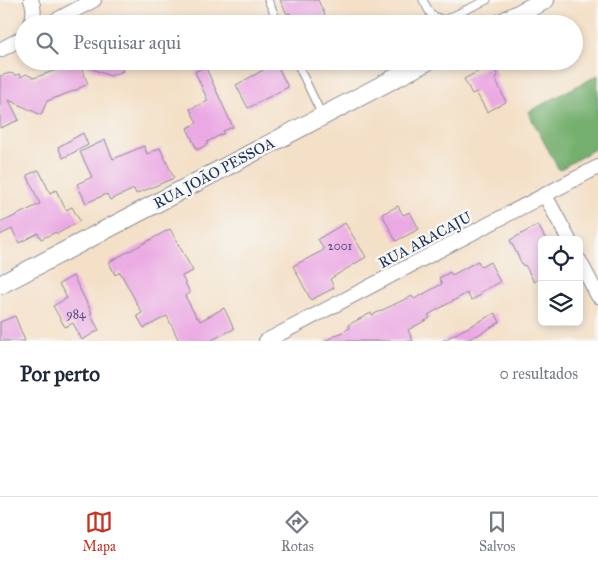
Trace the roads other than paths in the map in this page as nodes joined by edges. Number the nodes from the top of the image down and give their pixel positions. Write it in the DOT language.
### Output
graph roads {
  1 [pos="30,0"];
  2 [pos="94,0"];
  3 [pos="268,0"];
  4 [pos="423,0"];
  5 [pos="487,0"];
  6 [pos="541,1"];
  7 [pos="34,15"];
  8 [pos="66,15"];
  9 [pos="275,15"];
  10 [pos="431,15"];
  11 [pos="455,15"];
  12 [pos="515,15"];
  13 [pos="15,42"];
  14 [pos="0,50"];
  15 [pos="300,70"];
  16 [pos="411,70"];
  17 [pos="322,116"];
  18 [pos="598,167"];
  19 [pos="545,195"];
  20 [pos="567,236"];
  21 [pos="583,268"];
  22 [pos="0,285"];
  23 [pos="598,296"];
  24 [pos="266,341"];
  1 -- 7 [label="street"];
  2 -- 8 [label="street"];
  3 -- 9 [label="lane"];
  4 -- 10 [label="lane"];
  5 -- 11 [label="lane"];
  6 -- 12 [label="street"];
  13 -- 14 [label="street"];
  15 -- 17 [label="lane"];
  16 -- 17 [label="street, RUA JOÃO PESSOA"];
  17 -- 22 [label="street, RUA JOÃO PESSOA"];
  18 -- 19 [label="street, RUA ARACAJU"];
  19 -- 20 [label="street"];
  19 -- 24 [label="street, RUA ARACAJU"];
  21 -- 23 [label="street"];
}
